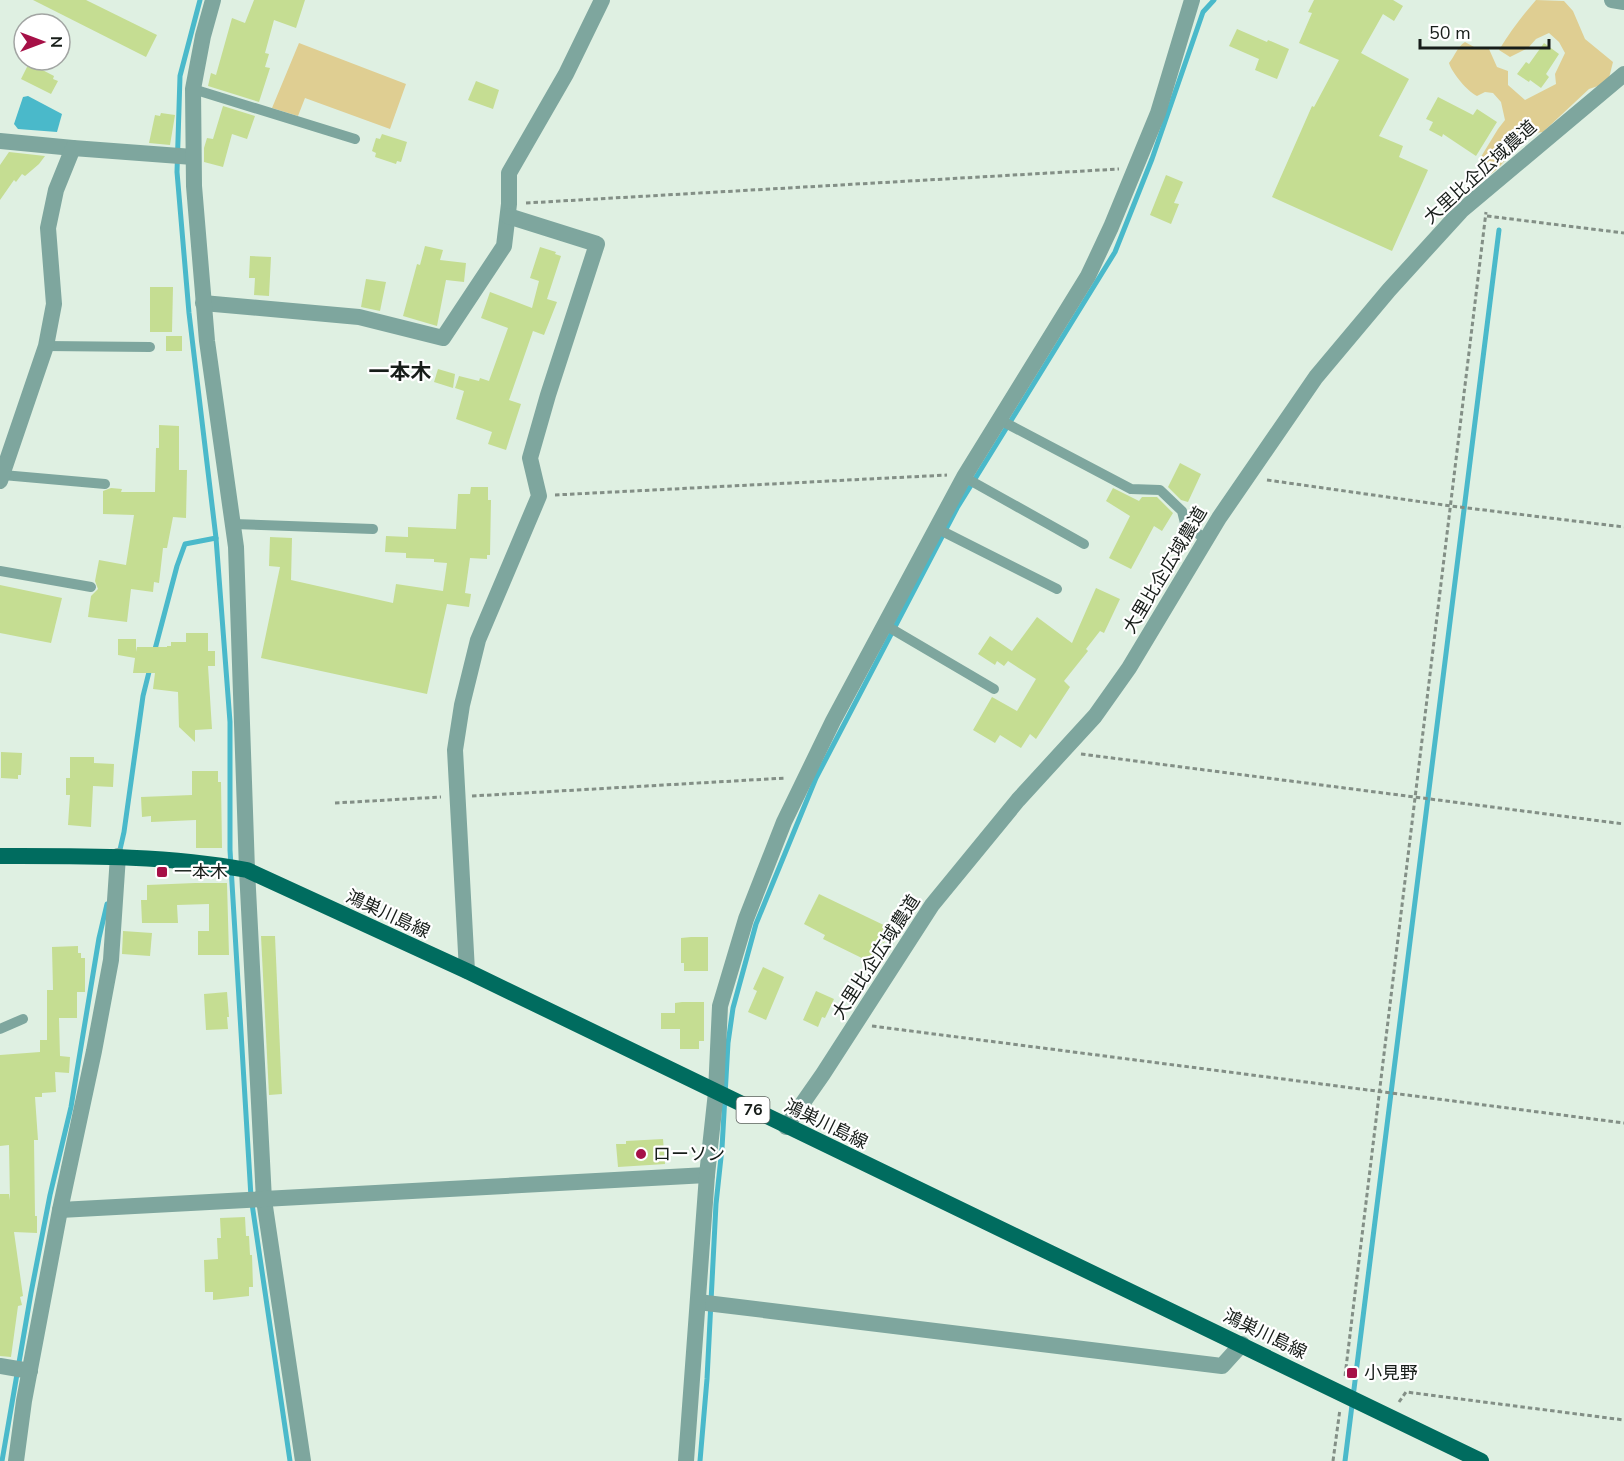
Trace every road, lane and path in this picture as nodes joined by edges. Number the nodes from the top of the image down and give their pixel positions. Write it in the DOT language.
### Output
graph roads {
  1 [pos="213,0"];
  2 [pos="602,0"];
  3 [pos="1192,0"];
  4 [pos="1612,0"];
  5 [pos="1624,2"];
  6 [pos="1624,74"];
  7 [pos="193,89"];
  8 [pos="355,139"];
  9 [pos="0,141"];
  10 [pos="73,148"];
  11 [pos="193,157"];
  12 [pos="1136,168"];
  13 [pos="1483,193"];
  14 [pos="508,210"];
  15 [pos="1487,216"];
  16 [pos="1624,232"];
  17 [pos="203,303"];
  18 [pos="46,346"];
  19 [pos="150,347"];
  20 [pos="1000,420"];
  21 [pos="964,477"];
  22 [pos="1247,477"];
  23 [pos="1,478"];
  24 [pos="105,484"];
  25 [pos="539,496"];
  26 [pos="1451,506"];
  27 [pos="233,524"];
  28 [pos="1624,527"];
  29 [pos="936,528"];
  30 [pos="373,529"];
  31 [pos="1206,540"];
  32 [pos="1084,544"];
  33 [pos="0,571"];
  34 [pos="92,587"];
  35 [pos="1057,590"];
  36 [pos="885,625"];
  37 [pos="994,689"];
  38 [pos="1062,752"];
  39 [pos="805,777"];
  40 [pos="458,796"];
  41 [pos="1416,797"];
  42 [pos="335,803"];
  43 [pos="1624,824"];
  44 [pos="0,856"];
  45 [pos="118,856"];
  46 [pos="247,870"];
  47 [pos="467,971"];
  48 [pos="23,1019"];
  49 [pos="856,1024"];
  50 [pos="0,1029"];
  51 [pos="716,1092"];
  52 [pos="1379,1093"];
  53 [pos="1624,1123"];
  54 [pos="786,1127"];
  55 [pos="708,1175"];
  56 [pos="264,1200"];
  57 [pos="60,1210"];
  58 [pos="698,1302"];
  59 [pos="1242,1344"];
  60 [pos="0,1366"];
  61 [pos="30,1371"];
  62 [pos="1342,1395"];
  63 [pos="1390,1418"];
  64 [pos="1624,1420"];
  65 [pos="16,1461"];
  66 [pos="303,1461"];
  67 [pos="686,1461"];
  68 [pos="1333,1461"];
  69 [pos="1481,1461"];
  1 -- 7 [label="street"];
  2 -- 14 [label="street"];
  3 -- 12 [label="street"];
  4 -- 5 [label="street"];
  6 -- 13 [label="street, 大里比企広域農道"];
  7 -- 8 [label="lane"];
  7 -- 11 [label="street"];
  9 -- 10 [label="street"];
  10 -- 11 [label="street"];
  10 -- 18 [label="street"];
  11 -- 17 [label="street"];
  12 -- 14 [label="path"];
  12 -- 20 [label="street"];
  13 -- 15 [label="path"];
  13 -- 22 [label="street, 大里比企広域農道"];
  14 -- 17 [label="street"];
  14 -- 25 [label="street"];
  15 -- 16 [label="path"];
  15 -- 26 [label="path"];
  17 -- 27 [label="street"];
  18 -- 19 [label="lane"];
  18 -- 23 [label="street"];
  20 -- 21 [label="street"];
  20 -- 31 [label="lane"];
  21 -- 25 [label="path"];
  21 -- 29 [label="street"];
  21 -- 32 [label="lane"];
  22 -- 26 [label="path"];
  22 -- 31 [label="street, 大里比企広域農道"];
  23 -- 24 [label="lane"];
  25 -- 40 [label="street"];
  26 -- 28 [label="path"];
  26 -- 41 [label="path"];
  27 -- 30 [label="lane"];
  27 -- 46 [label="street"];
  29 -- 35 [label="lane"];
  29 -- 36 [label="street"];
  31 -- 38 [label="street, 大里比企広域農道"];
  33 -- 34 [label="lane"];
  36 -- 37 [label="lane"];
  36 -- 39 [label="street"];
  38 -- 41 [label="path"];
  38 -- 49 [label="street, 大里比企広域農道"];
  39 -- 40 [label="path"];
  39 -- 51 [label="street"];
  40 -- 42 [label="path"];
  40 -- 47 [label="street"];
  41 -- 43 [label="path"];
  41 -- 52 [label="path"];
  44 -- 45 [label="main road, 鴻巣川島線 / 76"];
  45 -- 46 [label="main road, 鴻巣川島線 / 76"];
  45 -- 57 [label="street"];
  46 -- 47 [label="main road, 鴻巣川島線 / 76"];
  46 -- 56 [label="street"];
  47 -- 51 [label="main road, 鴻巣川島線 / 76"];
  48 -- 50 [label="lane"];
  49 -- 52 [label="path"];
  49 -- 54 [label="street, 大里比企広域農道"];
  51 -- 54 [label="main road, 鴻巣川島線 / 76"];
  51 -- 55 [label="street"];
  52 -- 53 [label="path"];
  52 -- 62 [label="path"];
  54 -- 59 [label="main road, 鴻巣川島線 / 76"];
  55 -- 56 [label="street"];
  55 -- 58 [label="street"];
  56 -- 57 [label="street"];
  56 -- 66 [label="street"];
  57 -- 61 [label="street"];
  58 -- 59 [label="street"];
  58 -- 67 [label="street"];
  59 -- 62 [label="main road, 鴻巣川島線 / 76"];
  60 -- 61 [label="street"];
  61 -- 65 [label="street"];
  62 -- 63 [label="main road, 鴻巣川島線 / 76"];
  62 -- 68 [label="path"];
  63 -- 64 [label="path"];
  63 -- 69 [label="main road, 鴻巣川島線 / 76"];
}
